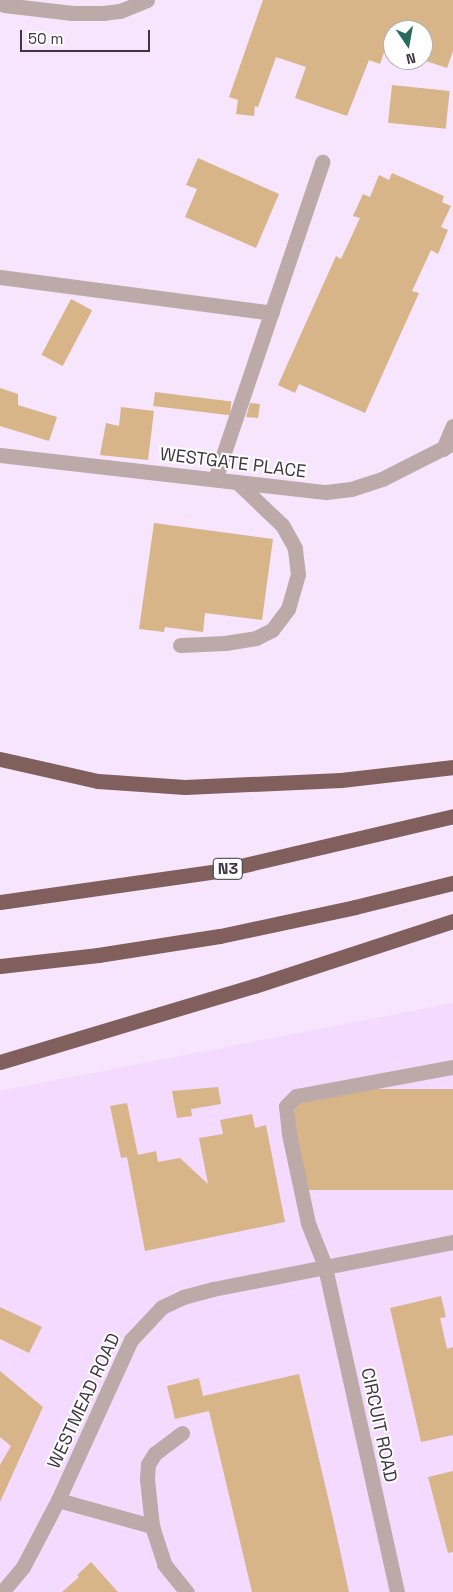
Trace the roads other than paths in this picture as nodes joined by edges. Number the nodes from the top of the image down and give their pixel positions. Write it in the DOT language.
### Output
graph roads {
  1 [pos="147,0"];
  2 [pos="4,5"];
  3 [pos="322,162"];
  4 [pos="0,277"];
  5 [pos="272,312"];
  6 [pos="453,426"];
  7 [pos="448,446"];
  8 [pos="0,455"];
  9 [pos="215,479"];
  10 [pos="238,483"];
  11 [pos="180,645"];
  12 [pos="0,759"];
  13 [pos="453,766"];
  14 [pos="453,816"];
  15 [pos="453,883"];
  16 [pos="0,902"];
  17 [pos="453,921"];
  18 [pos="0,966"];
  19 [pos="0,1062"];
  20 [pos="453,1067"];
  21 [pos="453,1242"];
  22 [pos="325,1266"];
  23 [pos="182,1433"];
  24 [pos="58,1500"];
  25 [pos="152,1526"];
  26 [pos="2,1592"];
  27 [pos="187,1592"];
  28 [pos="397,1592"];
  1 -- 2 [label="lane"];
  3 -- 5 [label="lane"];
  4 -- 5 [label="lane"];
  5 -- 9 [label="lane"];
  6 -- 7 [label="lane"];
  7 -- 10 [label="lane, WESTGATE PLACE"];
  8 -- 9 [label="lane, WESTGATE PLACE"];
  9 -- 10 [label="lane, WESTGATE PLACE"];
  10 -- 11 [label="lane"];
  12 -- 13 [label="highway"];
  14 -- 16 [label="highway, N3"];
  15 -- 18 [label="highway"];
  17 -- 19 [label="highway"];
  20 -- 22 [label="lane, CIRCUIT ROAD"];
  21 -- 22 [label="lane, WESTMEAD ROAD"];
  22 -- 24 [label="lane, WESTMEAD ROAD"];
  22 -- 28 [label="lane, CIRCUIT ROAD"];
  23 -- 25 [label="lane"];
  24 -- 25 [label="lane"];
  24 -- 26 [label="lane, WESTMEAD ROAD"];
  25 -- 27 [label="lane"];
}
